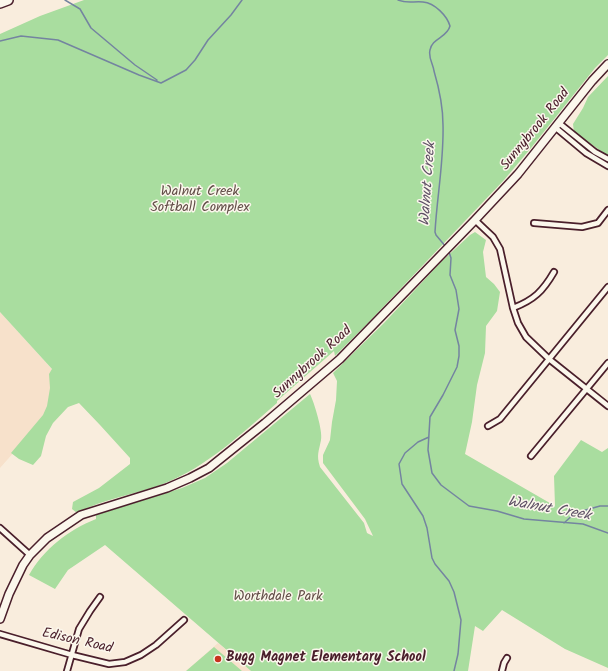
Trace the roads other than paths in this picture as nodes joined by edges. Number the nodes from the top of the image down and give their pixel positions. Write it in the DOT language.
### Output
graph roads {
  1 [pos="8,0"];
  2 [pos="0,4"];
  3 [pos="608,64"];
  4 [pos="557,126"];
  5 [pos="590,148"];
  6 [pos="586,153"];
  7 [pos="608,159"];
  8 [pos="608,166"];
  9 [pos="608,210"];
  10 [pos="476,220"];
  11 [pos="534,223"];
  12 [pos="554,272"];
  13 [pos="608,287"];
  14 [pos="513,308"];
  15 [pos="549,359"];
  16 [pos="608,363"];
  17 [pos="587,389"];
  18 [pos="608,406"];
  19 [pos="488,426"];
  20 [pos="531,456"];
  21 [pos="0,528"];
  22 [pos="30,554"];
  23 [pos="100,597"];
  24 [pos="0,619"];
  25 [pos="184,620"];
  26 [pos="0,634"];
  27 [pos="72,655"];
  28 [pos="507,658"];
  29 [pos="67,671"];
  30 [pos="502,671"];
  1 -- 2 [label="highway"];
  3 -- 4 [label="main road, Sunnybrook Road"];
  4 -- 5 [label="street"];
  4 -- 6 [label="street"];
  4 -- 10 [label="main road, Sunnybrook Road"];
  5 -- 6 [label="street"];
  5 -- 7 [label="street"];
  6 -- 8 [label="street"];
  9 -- 11 [label="street"];
  10 -- 14 [label="street"];
  10 -- 22 [label="main road, Sunnybrook Road"];
  12 -- 14 [label="street"];
  13 -- 15 [label="street"];
  14 -- 15 [label="street"];
  15 -- 17 [label="street"];
  15 -- 19 [label="street"];
  16 -- 17 [label="street"];
  17 -- 18 [label="street"];
  17 -- 20 [label="street"];
  21 -- 22 [label="street"];
  22 -- 24 [label="main road, Sunnybrook Road"];
  23 -- 27 [label="street"];
  25 -- 27 [label="street, Edison Road"];
  26 -- 27 [label="street, Edison Road"];
  27 -- 29 [label="street"];
  28 -- 30 [label="street"];
}
